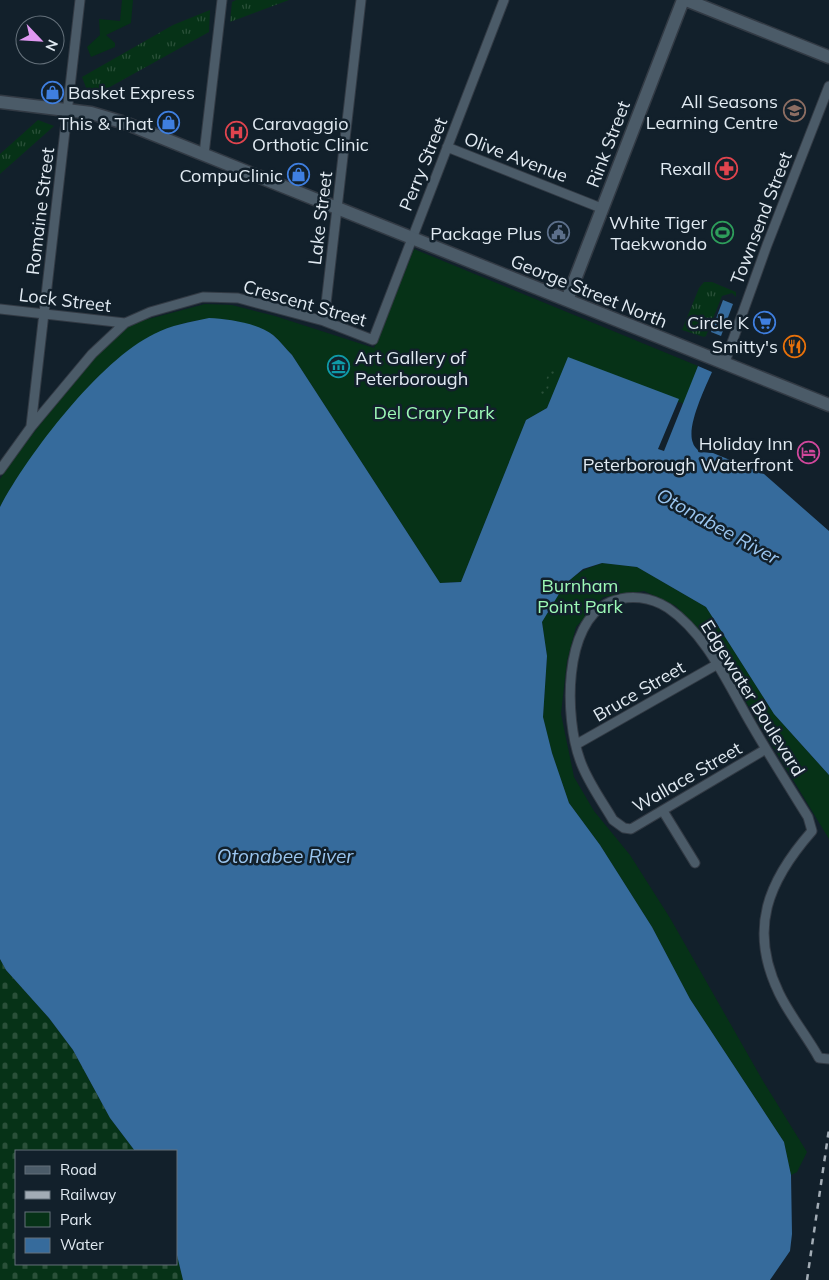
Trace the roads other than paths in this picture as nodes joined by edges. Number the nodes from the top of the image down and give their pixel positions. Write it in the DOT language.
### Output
graph roads {
  1 [pos="80,0"];
  2 [pos="222,0"];
  3 [pos="361,0"];
  4 [pos="504,0"];
  5 [pos="682,0"];
  6 [pos="686,0"];
  7 [pos="829,56"];
  8 [pos="829,86"];
  9 [pos="0,102"];
  10 [pos="69,110"];
  11 [pos="447,147"];
  12 [pos="204,154"];
  13 [pos="336,208"];
  14 [pos="601,208"];
  15 [pos="412,239"];
  16 [pos="567,300"];
  17 [pos="0,309"];
  18 [pos="45,314"];
  19 [pos="324,321"];
  20 [pos="125,323"];
  21 [pos="373,340"];
  22 [pos="725,362"];
  23 [pos="829,405"];
  24 [pos="31,427"];
  25 [pos="0,470"];
  26 [pos="716,665"];
  27 [pos="577,744"];
  28 [pos="766,749"];
  29 [pos="663,812"];
  30 [pos="624,828"];
  31 [pos="695,863"];
  32 [pos="824,1059"];
  1 -- 10 [label="street, Romaine Street"];
  2 -- 12 [label="street"];
  3 -- 13 [label="street, Lake Street"];
  4 -- 11 [label="street, Perry Street"];
  5 -- 14 [label="main road, Rink Street"];
  6 -- 7 [label="main road"];
  8 -- 22 [label="street, Townsend Street"];
  9 -- 10 [label="main road, George Street North"];
  10 -- 12 [label="main road, George Street North"];
  10 -- 18 [label="street, Romaine Street"];
  11 -- 14 [label="street, Olive Avenue"];
  11 -- 15 [label="street, Perry Street"];
  12 -- 13 [label="main road, George Street North"];
  13 -- 15 [label="main road, George Street North"];
  13 -- 19 [label="street, Lake Street"];
  14 -- 16 [label="main road, Rink Street"];
  15 -- 16 [label="main road, George Street North"];
  15 -- 21 [label="street, Perry Street"];
  16 -- 22 [label="main road, George Street North"];
  17 -- 18 [label="street, Lock Street"];
  18 -- 20 [label="street, Lock Street"];
  18 -- 24 [label="street, Romaine Street"];
  19 -- 20 [label="street, Crescent Street"];
  19 -- 21 [label="street, Crescent Street"];
  20 -- 24 [label="street, Crescent Street"];
  22 -- 23 [label="main road, George Street North"];
  24 -- 25 [label="street, Crescent Street"];
  26 -- 27 [label="street, Bruce Street"];
  26 -- 27 [label="street, Edgewater Boulevard"];
  26 -- 28 [label="street, Edgewater Boulevard"];
  27 -- 30 [label="street, Edgewater Boulevard"];
  28 -- 29 [label="street, Wallace Street"];
  28 -- 32 [label="street, Edgewater Boulevard"];
  29 -- 30 [label="street, Wallace Street"];
  29 -- 31 [label="street"];
}
